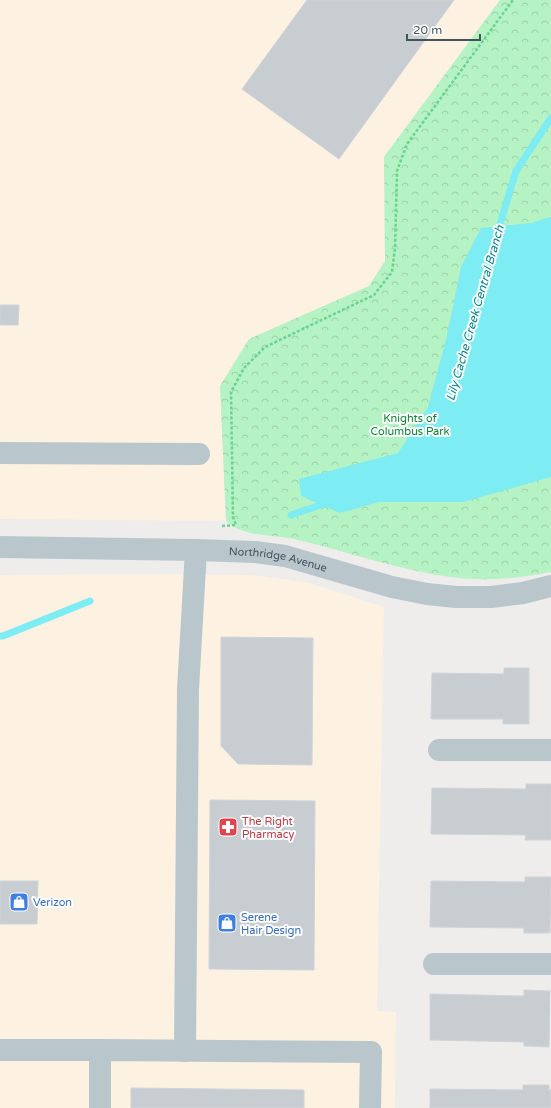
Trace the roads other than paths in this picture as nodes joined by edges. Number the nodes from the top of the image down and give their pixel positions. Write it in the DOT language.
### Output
graph roads {
  1 [pos="0,453"];
  2 [pos="199,454"];
  3 [pos="0,547"];
  4 [pos="196,550"];
  5 [pos="551,586"];
  6 [pos="439,750"];
  7 [pos="551,750"];
  8 [pos="434,964"];
  9 [pos="551,964"];
  10 [pos="0,1050"];
  11 [pos="100,1050"];
  12 [pos="185,1051"];
  13 [pos="100,1108"];
  14 [pos="370,1108"];
  1 -- 2 [label="street"];
  3 -- 4 [label="street, Northridge Avenue"];
  4 -- 5 [label="street, Northridge Avenue"];
  4 -- 12 [label="street"];
  6 -- 7 [label="street"];
  8 -- 9 [label="street"];
  10 -- 11 [label="street"];
  11 -- 12 [label="street"];
  11 -- 13 [label="street"];
  12 -- 14 [label="street"];
}
